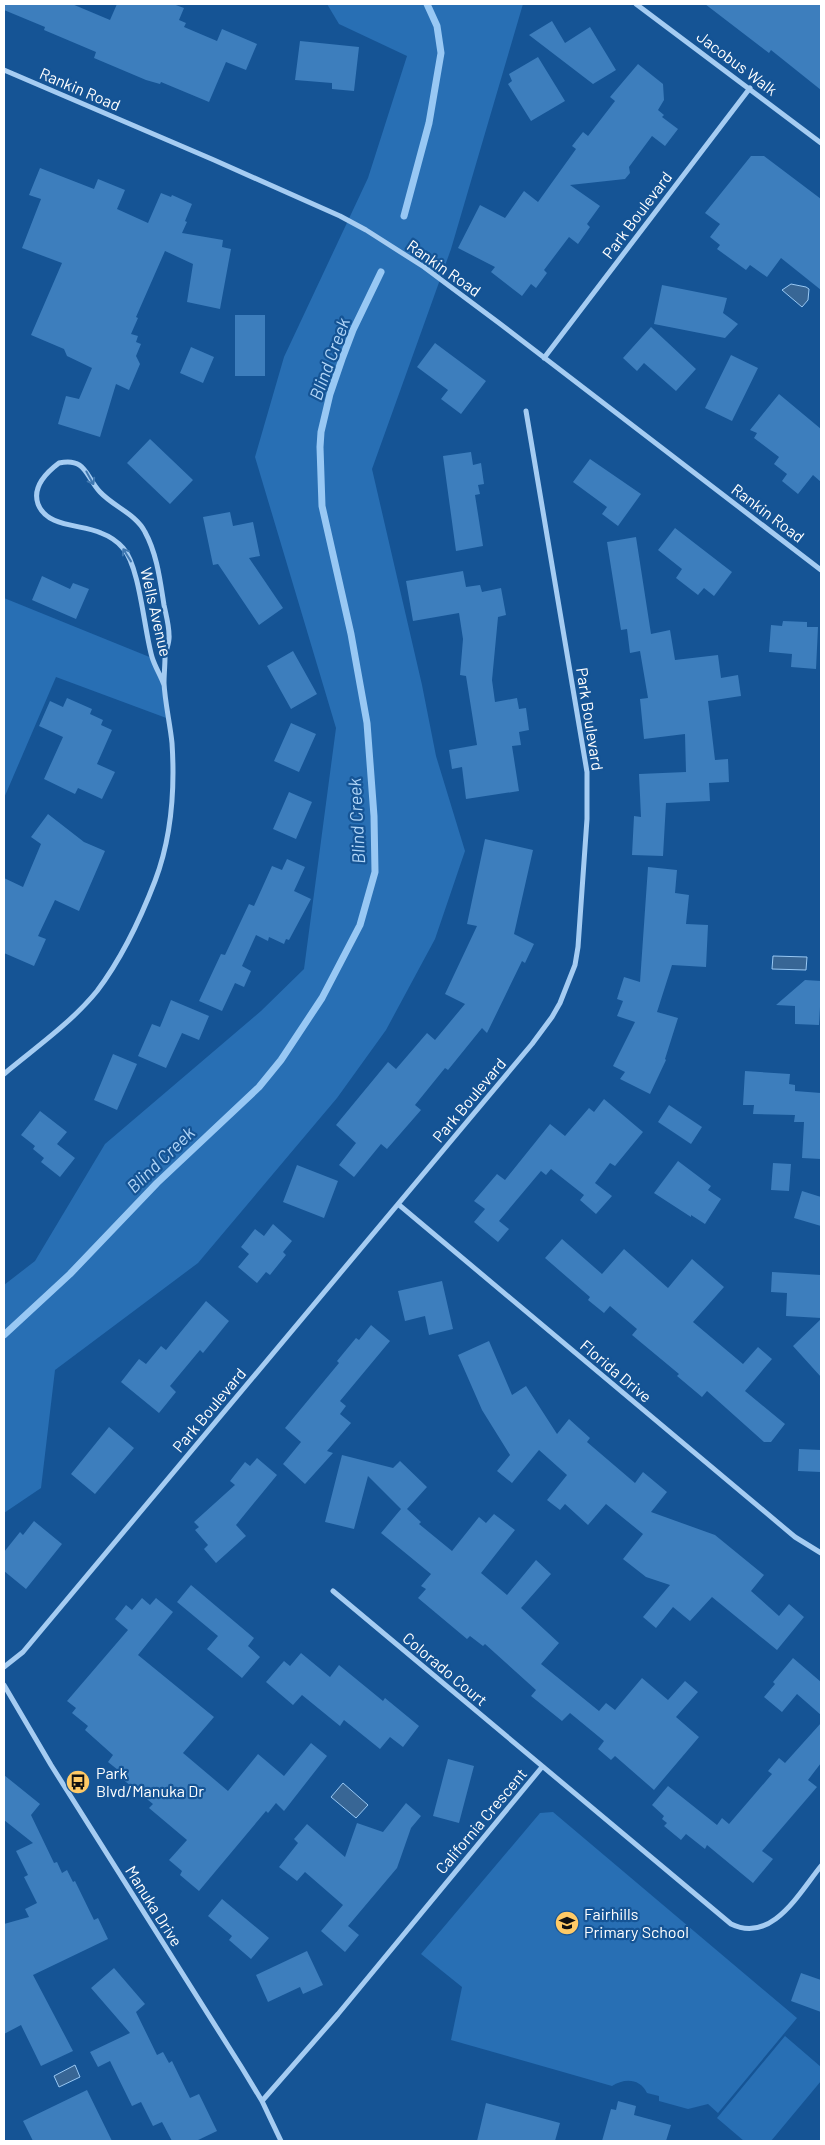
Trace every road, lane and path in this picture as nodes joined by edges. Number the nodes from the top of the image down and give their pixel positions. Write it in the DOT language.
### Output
graph roads {
  1 [pos="636,4"];
  2 [pos="4,70"];
  3 [pos="750,88"];
  4 [pos="821,143"];
  5 [pos="544,358"];
  6 [pos="526,411"];
  7 [pos="821,570"];
  8 [pos="164,685"];
  9 [pos="4,1074"];
  10 [pos="398,1204"];
  11 [pos="821,1552"];
  12 [pos="333,1590"];
  13 [pos="4,1667"];
  14 [pos="4,1685"];
  15 [pos="542,1767"];
  16 [pos="821,1866"];
  17 [pos="262,2101"];
  18 [pos="281,2141"];
  1 -- 3 [label="street, Jacobus Walk"];
  2 -- 5 [label="street, Rankin Road"];
  3 -- 4 [label="street, Jacobus Walk"];
  3 -- 5 [label="street, Park Boulevard"];
  5 -- 7 [label="street, Rankin Road"];
  6 -- 10 [label="street, Park Boulevard"];
  8 -- 8 [label="street, Wells Avenue, one-way"];
  8 -- 9 [label="street, Wells Avenue"];
  10 -- 11 [label="street, Florida Drive"];
  10 -- 13 [label="street, Park Boulevard"];
  12 -- 15 [label="street, Colorado Court"];
  14 -- 17 [label="street, Manuka Drive"];
  15 -- 16 [label="street, California Crescent"];
  15 -- 17 [label="street, California Crescent"];
  17 -- 18 [label="street, Manuka Drive"];
}
